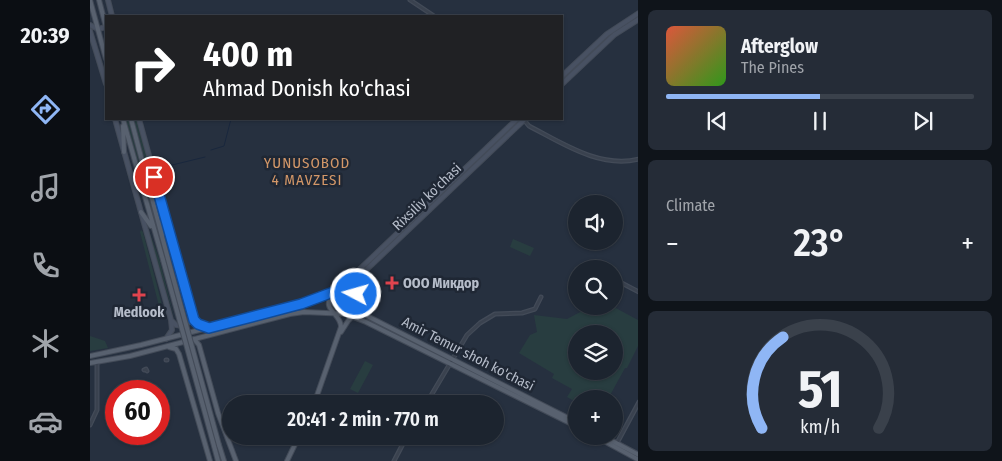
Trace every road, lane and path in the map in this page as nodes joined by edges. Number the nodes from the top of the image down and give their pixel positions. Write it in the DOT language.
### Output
graph roads {
  1 [pos="90,0"];
  2 [pos="99,0"];
  3 [pos="108,0"];
  4 [pos="410,0"];
  5 [pos="638,13"];
  6 [pos="112,15"];
  7 [pos="432,15"];
  8 [pos="638,19"];
  9 [pos="105,23"];
  10 [pos="90,25"];
  11 [pos="105,27"];
  12 [pos="98,29"];
  13 [pos="90,31"];
  14 [pos="603,37"];
  15 [pos="607,41"];
  16 [pos="105,54"];
  17 [pos="563,75"];
  18 [pos="105,81"];
  19 [pos="563,83"];
  20 [pos="115,120"];
  21 [pos="123,120"];
  22 [pos="123,120"];
  23 [pos="131,120"];
  24 [pos="138,120"];
  25 [pos="516,120"];
  26 [pos="524,120"];
  27 [pos="505,130"];
  28 [pos="509,134"];
  29 [pos="124,152"];
  30 [pos="638,159"];
  31 [pos="161,201"];
  32 [pos="140,212"];
  33 [pos="153,229"];
  34 [pos="164,244"];
  35 [pos="379,250"];
  36 [pos="383,254"];
  37 [pos="623,284"];
  38 [pos="338,290"];
  39 [pos="638,292"];
  40 [pos="541,297"];
  41 [pos="358,298"];
  42 [pos="359,307"];
  43 [pos="191,312"];
  44 [pos="333,314"];
  45 [pos="345,314"];
  46 [pos="353,316"];
  47 [pos="171,320"];
  48 [pos="238,320"];
  49 [pos="240,327"];
  50 [pos="209,328"];
  51 [pos="339,336"];
  52 [pos="166,339"];
  53 [pos="194,339"];
  54 [pos="165,347"];
  55 [pos="90,356"];
  56 [pos="452,361"];
  57 [pos="98,362"];
  58 [pos="90,363"];
  59 [pos="317,395"];
  60 [pos="431,395"];
  61 [pos="638,402"];
  62 [pos="568,418"];
  63 [pos="568,422"];
  64 [pos="90,425"];
  65 [pos="217,445"];
  66 [pos="295,445"];
  67 [pos="403,445"];
  68 [pos="616,446"];
  69 [pos="638,455"];
  70 [pos="638,460"];
  71 [pos="210,461"];
  72 [pos="218,461"];
  73 [pos="224,461"];
  74 [pos="236,461"];
  75 [pos="287,461"];
  76 [pos="394,461"];
  1 -- 12 [label="main road"];
  2 -- 9 [label="main road"];
  3 -- 6 [label="main road"];
  4 -- 7 [label="street"];
  5 -- 14 [label="main road"];
  8 -- 15 [label="main road"];
  10 -- 12 [label="main road"];
  11 -- 12 [label="main road"];
  12 -- 16 [label="main road"];
  13 -- 18 [label="main road"];
  14 -- 15 [label="main road"];
  14 -- 17 [label="main road"];
  15 -- 19 [label="main road"];
  20 -- 29 [label="main road"];
  21 -- 29 [label="main road"];
  22 -- 33 [label="main road"];
  23 -- 34 [label="main road"];
  24 -- 31 [label="main road"];
  25 -- 27 [label="main road, Rixsiliy ko'chasi"];
  26 -- 28 [label="main road, Rixsiliy ko'chasi"];
  26 -- 30 [label="street"];
  27 -- 28 [label="main road"];
  27 -- 35 [label="main road, Rixsiliy ko'chasi"];
  28 -- 36 [label="main road, Rixsiliy ko'chasi"];
  29 -- 32 [label="main road"];
  31 -- 34 [label="main road"];
  31 -- 43 [label="main road"];
  32 -- 33 [label="main road"];
  32 -- 47 [label="main road"];
  33 -- 65 [label="main road, bridge"];
  34 -- 65 [label="main road, bridge"];
  35 -- 36 [label="main road"];
  35 -- 38 [label="main road, Rixsiliy ko'chasi"];
  36 -- 41 [label="main road, Rixsiliy ko'chasi"];
  37 -- 39 [label="street"];
  38 -- 41 [label="main road"];
  38 -- 44 [label="main road"];
  38 -- 48 [label="main road"];
  40 -- 56 [label="street"];
  41 -- 42 [label="main road"];
  41 -- 56 [label="main road, Amir Temur shoh ko'chasi"];
  42 -- 45 [label="main road, Amir Temur shoh ko'chasi"];
  42 -- 46 [label="main road"];
  43 -- 47 [label="main road"];
  43 -- 50 [label="main road"];
  44 -- 45 [label="main road, Amir Temur shoh ko'chasi"];
  44 -- 49 [label="main road, Amir Temur shoh ko'chasi"];
  44 -- 51 [label="main road"];
  45 -- 46 [label="main road, Amir Temur shoh ko'chasi"];
  46 -- 51 [label="main road"];
  46 -- 56 [label="main road, Amir Temur shoh ko'chasi"];
  47 -- 52 [label="main road"];
  48 -- 49 [label="main road"];
  48 -- 50 [label="main road"];
  49 -- 53 [label="main road, Amir Temur shoh ko'chasi"];
  50 -- 52 [label="main road"];
  51 -- 59 [label="main road"];
  52 -- 55 [label="main road"];
  53 -- 54 [label="main road, Amir Temur shoh ko'chasi"];
  53 -- 74 [label="main road"];
  54 -- 57 [label="main road, Amir Temur shoh ko'chasi"];
  54 -- 71 [label="main road"];
  56 -- 60 [label="street"];
  56 -- 62 [label="main road, Amir Temur shoh ko'chasi"];
  56 -- 63 [label="main road, Amir Temur shoh ko'chasi"];
  57 -- 58 [label="main road, Amir Temur shoh ko'chasi"];
  57 -- 64 [label="street"];
  61 -- 68 [label="street"];
  65 -- 72 [label="main road"];
  65 -- 73 [label="main road"];
  66 -- 75 [label="main road"];
  67 -- 76 [label="street"];
  68 -- 69 [label="main road"];
  68 -- 70 [label="main road"];
}
